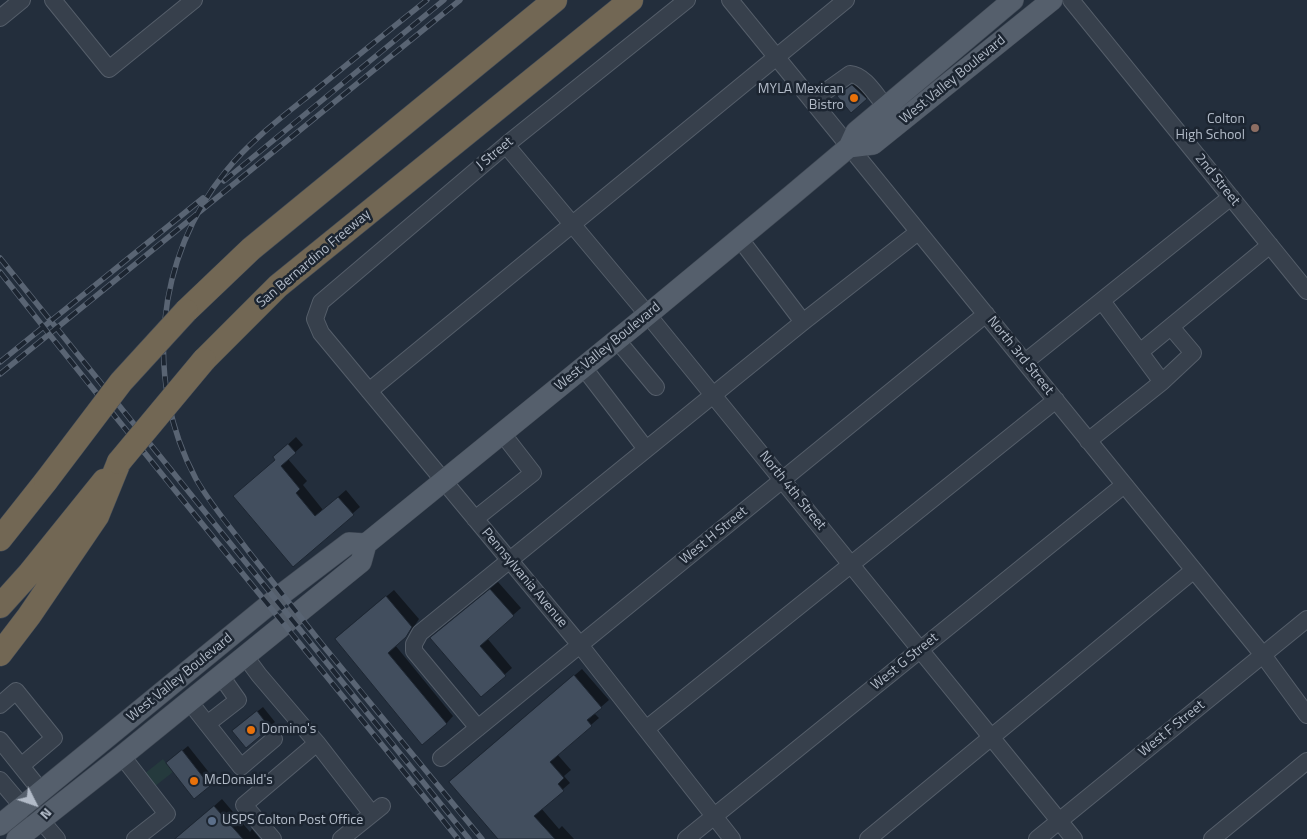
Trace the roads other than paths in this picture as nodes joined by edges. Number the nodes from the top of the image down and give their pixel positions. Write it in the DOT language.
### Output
graph roads {
  1 [pos="22,0"];
  2 [pos="53,0"];
  3 [pos="194,0"];
  4 [pos="549,0"];
  5 [pos="555,0"];
  6 [pos="631,0"];
  7 [pos="687,0"];
  8 [pos="730,0"];
  9 [pos="846,0"];
  10 [pos="1013,0"];
  11 [pos="1052,0"];
  12 [pos="1070,0"];
  13 [pos="0,18"];
  14 [pos="514,34"];
  15 [pos="776,57"];
  16 [pos="812,101"];
  17 [pos="886,108"];
  18 [pos="506,145"];
  19 [pos="849,147"];
  20 [pos="1231,197"];
  21 [pos="572,224"];
  22 [pos="918,232"];
  23 [pos="740,239"];
  24 [pos="1270,245"];
  25 [pos="1307,291"];
  26 [pos="1102,301"];
  27 [pos="986,314"];
  28 [pos="648,315"];
  29 [pos="315,319"];
  30 [pos="803,322"];
  31 [pos="1171,327"];
  32 [pos="617,340"];
  33 [pos="1140,352"];
  34 [pos="1025,362"];
  35 [pos="584,368"];
  36 [pos="1162,382"];
  37 [pos="656,387"];
  38 [pos="369,392"];
  39 [pos="713,394"];
  40 [pos="1056,400"];
  41 [pos="502,433"];
  42 [pos="1088,441"];
  43 [pos="646,449"];
  44 [pos="783,480"];
  45 [pos="444,481"];
  46 [pos="1124,486"];
  47 [pos="91,511"];
  48 [pos="475,519"];
  49 [pos="0,539"];
  50 [pos="366,544"];
  51 [pos="510,561"];
  52 [pos="852,565"];
  53 [pos="1194,570"];
  54 [pos="0,606"];
  55 [pos="1307,619"];
  56 [pos="580,645"];
  57 [pos="921,650"];
  58 [pos="0,654"];
  59 [pos="1263,655"];
  60 [pos="245,656"];
  61 [pos="205,658"];
  62 [pos="221,676"];
  63 [pos="189,701"];
  64 [pos="0,705"];
  65 [pos="1307,715"];
  66 [pos="170,717"];
  67 [pos="207,724"];
  68 [pos="478,728"];
  69 [pos="646,729"];
  70 [pos="991,737"];
  71 [pos="274,739"];
  72 [pos="0,740"];
  73 [pos="316,743"];
  74 [pos="122,756"];
  75 [pos="441,758"];
  76 [pos="1307,761"];
  77 [pos="20,766"];
  78 [pos="0,780"];
  79 [pos="30,800"];
  80 [pos="714,816"];
  81 [pos="41,820"];
  82 [pos="1059,821"];
  83 [pos="0,825"];
  84 [pos="272,837"];
  85 [pos="17,839"];
  86 [pos="57,839"];
  87 [pos="136,839"];
  88 [pos="342,839"];
  89 [pos="686,839"];
  90 [pos="732,839"];
  91 [pos="868,839"];
  92 [pos="1037,839"];
  93 [pos="1074,839"];
  94 [pos="1212,839"];
  1 -- 13 [label="street"];
  2 -- 3 [label="street"];
  4 -- 14 [label="highway"];
  5 -- 14 [label="highway"];
  6 -- 47 [label="highway, San Bernardino Freeway, bridge"];
  7 -- 18 [label="street, J Street"];
  8 -- 15 [label="street, North 3rd Street"];
  9 -- 15 [label="street"];
  10 -- 17 [label="main road, West Valley Boulevard"];
  11 -- 19 [label="main road, West Valley Boulevard"];
  12 -- 20 [label="street, 2nd Street"];
  14 -- 49 [label="highway, bridge"];
  15 -- 16 [label="street, North 3rd Street"];
  15 -- 21 [label="street"];
  16 -- 17 [label="street"];
  16 -- 19 [label="street, North 3rd Street"];
  17 -- 19 [label="main road, West Valley Boulevard"];
  18 -- 21 [label="street, North 4th Street"];
  18 -- 29 [label="street, J Street"];
  19 -- 22 [label="street, North 3rd Street"];
  19 -- 23 [label="main road, West Valley Boulevard"];
  20 -- 24 [label="street, 2nd Street"];
  20 -- 26 [label="street"];
  21 -- 28 [label="street, North 4th Street"];
  21 -- 38 [label="street"];
  22 -- 27 [label="street, North 3rd Street"];
  22 -- 30 [label="street"];
  23 -- 28 [label="main road, West Valley Boulevard"];
  23 -- 30 [label="street"];
  24 -- 25 [label="street, 2nd Street"];
  24 -- 31 [label="street"];
  26 -- 33 [label="street"];
  26 -- 34 [label="street"];
  27 -- 34 [label="street, North 3rd Street"];
  27 -- 44 [label="street, West H Street"];
  28 -- 32 [label="main road, West Valley Boulevard"];
  28 -- 39 [label="street, North 4th Street"];
  29 -- 38 [label="street, Pennsylvania Avenue"];
  30 -- 39 [label="street"];
  31 -- 33 [label="street"];
  31 -- 36 [label="street"];
  32 -- 35 [label="main road, West Valley Boulevard"];
  32 -- 37 [label="street"];
  33 -- 36 [label="street"];
  34 -- 40 [label="street, North 3rd Street"];
  35 -- 41 [label="main road, West Valley Boulevard"];
  35 -- 43 [label="street"];
  36 -- 42 [label="street"];
  38 -- 45 [label="street, Pennsylvania Avenue"];
  39 -- 43 [label="street"];
  39 -- 44 [label="street, North 4th Street"];
  40 -- 42 [label="street, North 3rd Street"];
  40 -- 52 [label="street"];
  41 -- 45 [label="main road, West Valley Boulevard"];
  41 -- 48 [label="street"];
  42 -- 46 [label="street, North 3rd Street"];
  43 -- 51 [label="street"];
  44 -- 52 [label="street, North 4th Street"];
  44 -- 56 [label="street, West H Street"];
  45 -- 48 [label="street, Pennsylvania Avenue"];
  45 -- 50 [label="main road, West Valley Boulevard"];
  46 -- 53 [label="street, North 3rd Street"];
  46 -- 57 [label="street, West G Street"];
  47 -- 54 [label="highway, San Bernardino Freeway"];
  47 -- 58 [label="highway"];
  48 -- 51 [label="street, Pennsylvania Avenue"];
  50 -- 60 [label="main road, West Valley Boulevard"];
  50 -- 61 [label="main road, West Valley Boulevard"];
  51 -- 56 [label="street, Pennsylvania Avenue"];
  51 -- 68 [label="street"];
  52 -- 57 [label="street, North 4th Street"];
  52 -- 69 [label="street"];
  53 -- 59 [label="street, North 3rd Street"];
  53 -- 70 [label="street"];
  55 -- 59 [label="street, West F Street"];
  56 -- 68 [label="street, West H Street"];
  56 -- 69 [label="street, Pennsylvania Avenue"];
  57 -- 70 [label="street, North 4th Street"];
  57 -- 80 [label="street, West G Street"];
  59 -- 65 [label="street, North 3rd Street"];
  59 -- 82 [label="street, West F Street"];
  60 -- 62 [label="main road, West Valley Boulevard"];
  60 -- 73 [label="street"];
  61 -- 66 [label="main road"];
  61 -- 79 [label="main road, West Valley Boulevard"];
  62 -- 63 [label="main road, West Valley Boulevard"];
  62 -- 67 [label="street"];
  63 -- 66 [label="main road, West Valley Boulevard"];
  63 -- 67 [label="street"];
  64 -- 77 [label="street"];
  66 -- 74 [label="main road, West Valley Boulevard"];
  67 -- 71 [label="street"];
  68 -- 75 [label="street, West H Street"];
  69 -- 80 [label="street, Pennsylvania Avenue"];
  70 -- 82 [label="street, North 4th Street"];
  70 -- 91 [label="street"];
  72 -- 77 [label="street"];
  73 -- 84 [label="street"];
  73 -- 88 [label="street"];
  74 -- 81 [label="main road, West Valley Boulevard"];
  74 -- 87 [label="street"];
  76 -- 94 [label="street"];
  77 -- 79 [label="street"];
  78 -- 79 [label="street"];
  79 -- 81 [label="street"];
  79 -- 83 [label="main road, West Valley Boulevard"];
  80 -- 89 [label="street, West G Street"];
  80 -- 90 [label="street, Pennsylvania Avenue"];
  81 -- 85 [label="main road, West Valley Boulevard"];
  81 -- 86 [label="street"];
  82 -- 92 [label="street, West F Street"];
  82 -- 93 [label="street, North 4th Street"];
}
